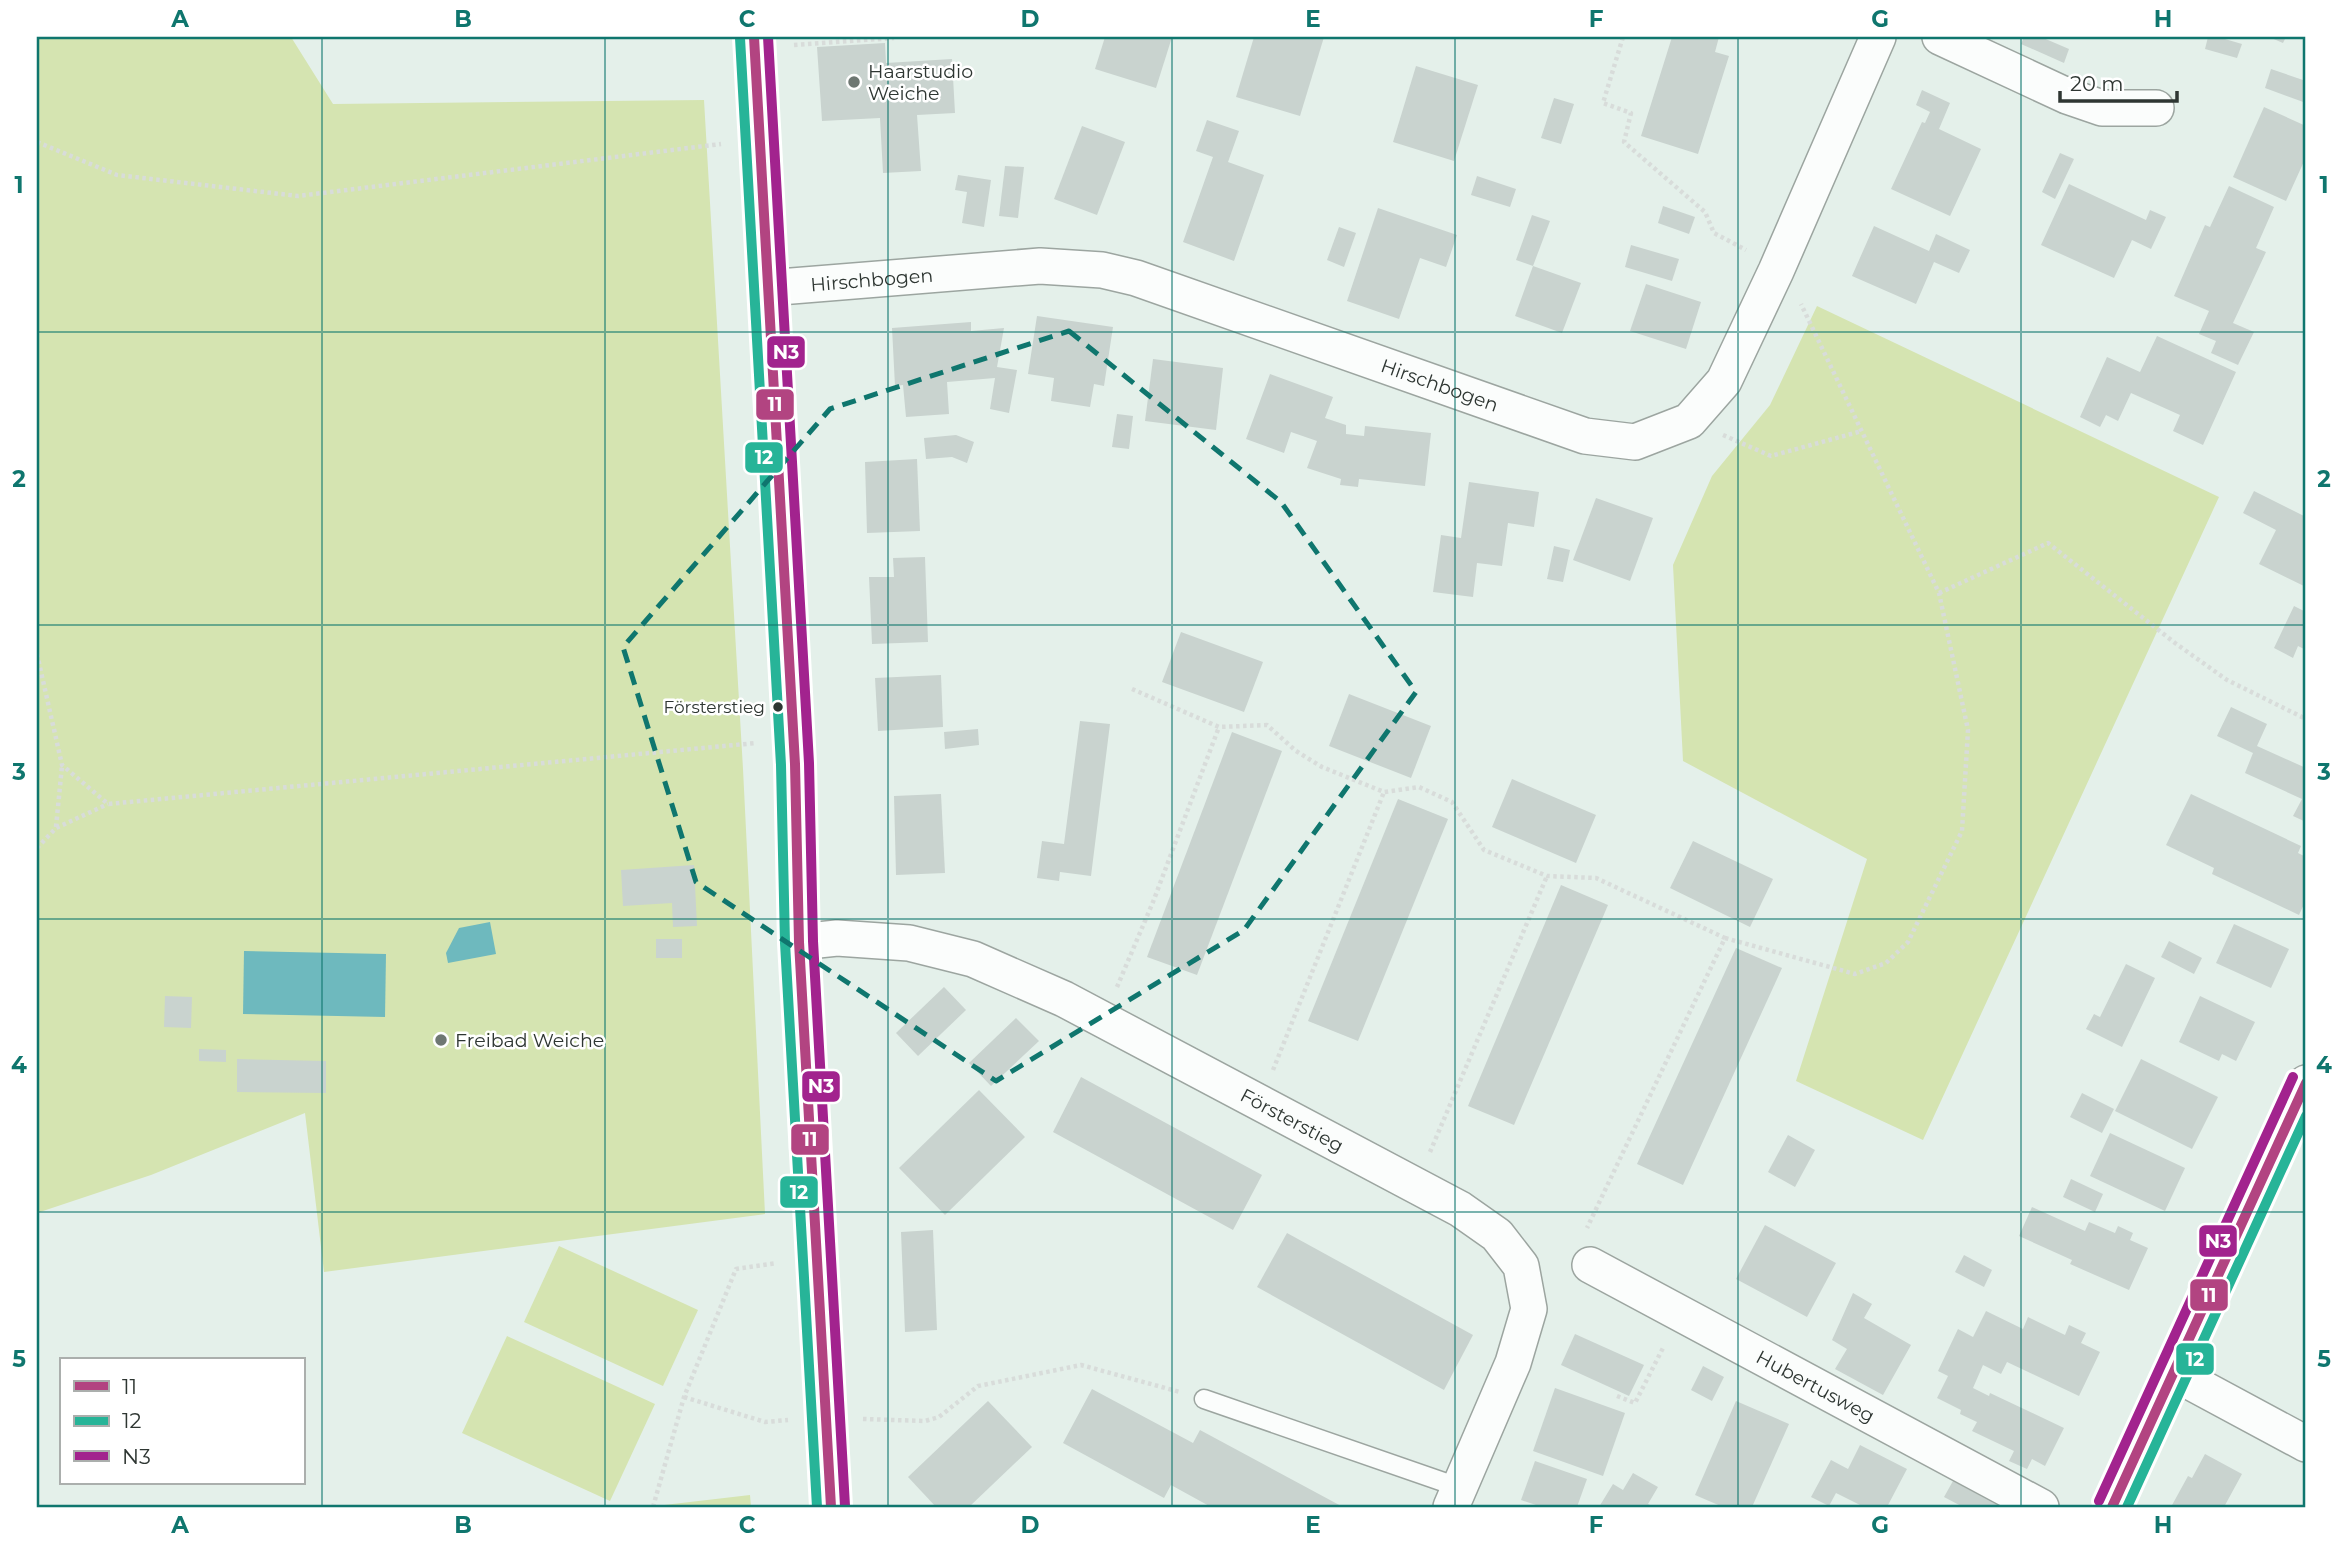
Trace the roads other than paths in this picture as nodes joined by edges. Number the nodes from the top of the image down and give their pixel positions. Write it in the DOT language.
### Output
graph roads {
  1 [pos="1878,37"];
  2 [pos="1940,37"];
  3 [pos="754,42"];
  4 [pos="2156,108"];
  5 [pos="767,288"];
  6 [pos="799,943"];
  7 [pos="2306,1083"];
  8 [pos="1587,1250"];
  9 [pos="2174,1373"];
  10 [pos="1204,1399"];
  11 [pos="2306,1444"];
  12 [pos="1455,1497"];
  13 [pos="831,1507"];
  14 [pos="2040,1507"];
  15 [pos="2112,1507"];
  1 -- 5 [label="street, Hirschbogen"];
  2 -- 4 [label="street"];
  3 -- 5 [label="street"];
  5 -- 6 [label="street"];
  6 -- 12 [label="street, Försterstieg"];
  6 -- 13 [label="street"];
  7 -- 9 [label="street"];
  8 -- 14 [label="street, Hubertusweg"];
  9 -- 11 [label="street"];
  9 -- 15 [label="street"];
  10 -- 12 [label="lane"];
}
